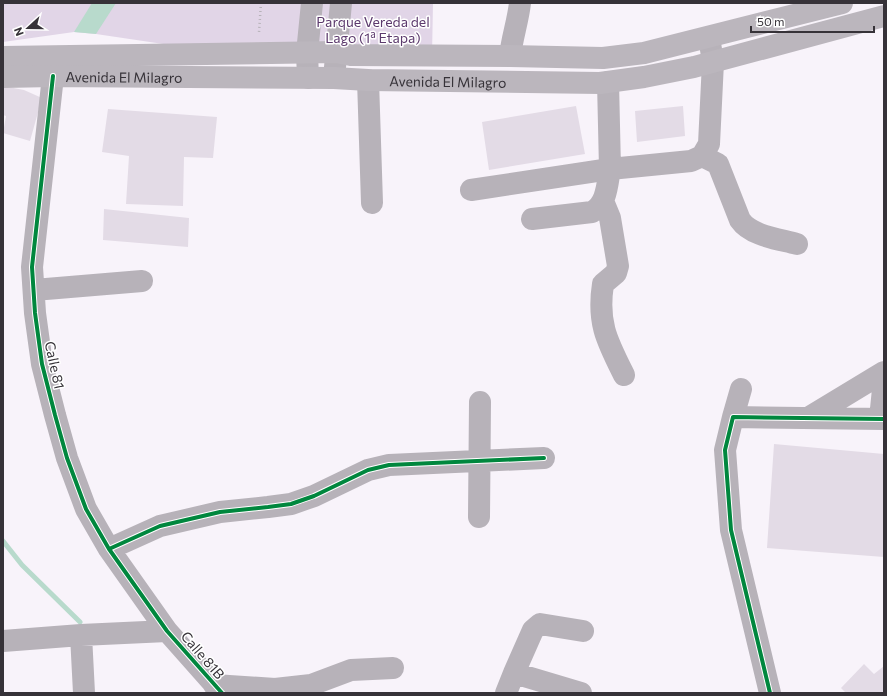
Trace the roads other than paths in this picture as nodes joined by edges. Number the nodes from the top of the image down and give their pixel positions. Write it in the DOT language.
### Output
graph roads {
  1 [pos="312,3"];
  2 [pos="341,3"];
  3 [pos="520,3"];
  4 [pos="842,3"];
  5 [pos="884,16"];
  6 [pos="709,37"];
  7 [pos="338,52"];
  8 [pos="307,53"];
  9 [pos="510,56"];
  10 [pos="3,57"];
  11 [pos="713,62"];
  12 [pos="53,76"];
  13 [pos="3,77"];
  14 [pos="308,78"];
  15 [pos="334,78"];
  16 [pos="368,80"];
  17 [pos="608,82"];
  18 [pos="702,156"];
  19 [pos="610,169"];
  20 [pos="471,190"];
  21 [pos="603,201"];
  22 [pos="372,203"];
  23 [pos="532,219"];
  24 [pos="797,244"];
  25 [pos="142,281"];
  26 [pos="34,290"];
  27 [pos="624,375"];
  28 [pos="884,381"];
  29 [pos="741,389"];
  30 [pos="480,402"];
  31 [pos="733,417"];
  32 [pos="808,418"];
  33 [pos="882,419"];
  34 [pos="544,458"];
  35 [pos="479,462"];
  36 [pos="479,517"];
  37 [pos="109,549"];
  38 [pos="167,631"];
  39 [pos="583,631"];
  40 [pos="81,635"];
  41 [pos="3,641"];
  42 [pos="394,668"];
  43 [pos="514,673"];
  44 [pos="218,689"];
  45 [pos="84,693"];
  46 [pos="506,693"];
  47 [pos="581,693"];
  48 [pos="770,693"];
  1 -- 8 [label="street"];
  2 -- 7 [label="street"];
  3 -- 9 [label="street"];
  4 -- 6 [label="main road, Avenida El Milagro"];
  5 -- 11 [label="main road, Avenida El Milagro"];
  6 -- 9 [label="main road, Avenida El Milagro"];
  6 -- 11 [label="street"];
  7 -- 8 [label="main road, Avenida El Milagro"];
  7 -- 9 [label="main road, Avenida El Milagro"];
  7 -- 15 [label="street"];
  8 -- 10 [label="main road, Avenida El Milagro"];
  8 -- 14 [label="street"];
  11 -- 17 [label="main road, Avenida El Milagro"];
  11 -- 18 [label="street"];
  12 -- 13 [label="main road, Avenida El Milagro"];
  12 -- 14 [label="main road, Avenida El Milagro"];
  12 -- 26 [label="street, Calle 81"];
  14 -- 15 [label="main road, Avenida El Milagro"];
  15 -- 16 [label="main road, Avenida El Milagro"];
  16 -- 17 [label="main road, Avenida El Milagro"];
  16 -- 22 [label="street"];
  17 -- 19 [label="street"];
  18 -- 19 [label="street"];
  18 -- 24 [label="street"];
  19 -- 20 [label="street"];
  19 -- 21 [label="street"];
  21 -- 23 [label="street"];
  21 -- 27 [label="street"];
  25 -- 26 [label="street"];
  26 -- 37 [label="street, Calle 81"];
  28 -- 32 [label="street"];
  28 -- 33 [label="street"];
  29 -- 31 [label="street"];
  30 -- 35 [label="street"];
  31 -- 32 [label="street"];
  31 -- 48 [label="street"];
  32 -- 33 [label="street"];
  34 -- 35 [label="street"];
  35 -- 36 [label="street"];
  35 -- 37 [label="street"];
  37 -- 38 [label="street, Calle 81"];
  38 -- 40 [label="street"];
  38 -- 44 [label="street, Calle 81B"];
  39 -- 43 [label="street"];
  40 -- 41 [label="street"];
  40 -- 45 [label="street"];
  42 -- 44 [label="street"];
  43 -- 46 [label="street"];
  43 -- 47 [label="street"];
}
